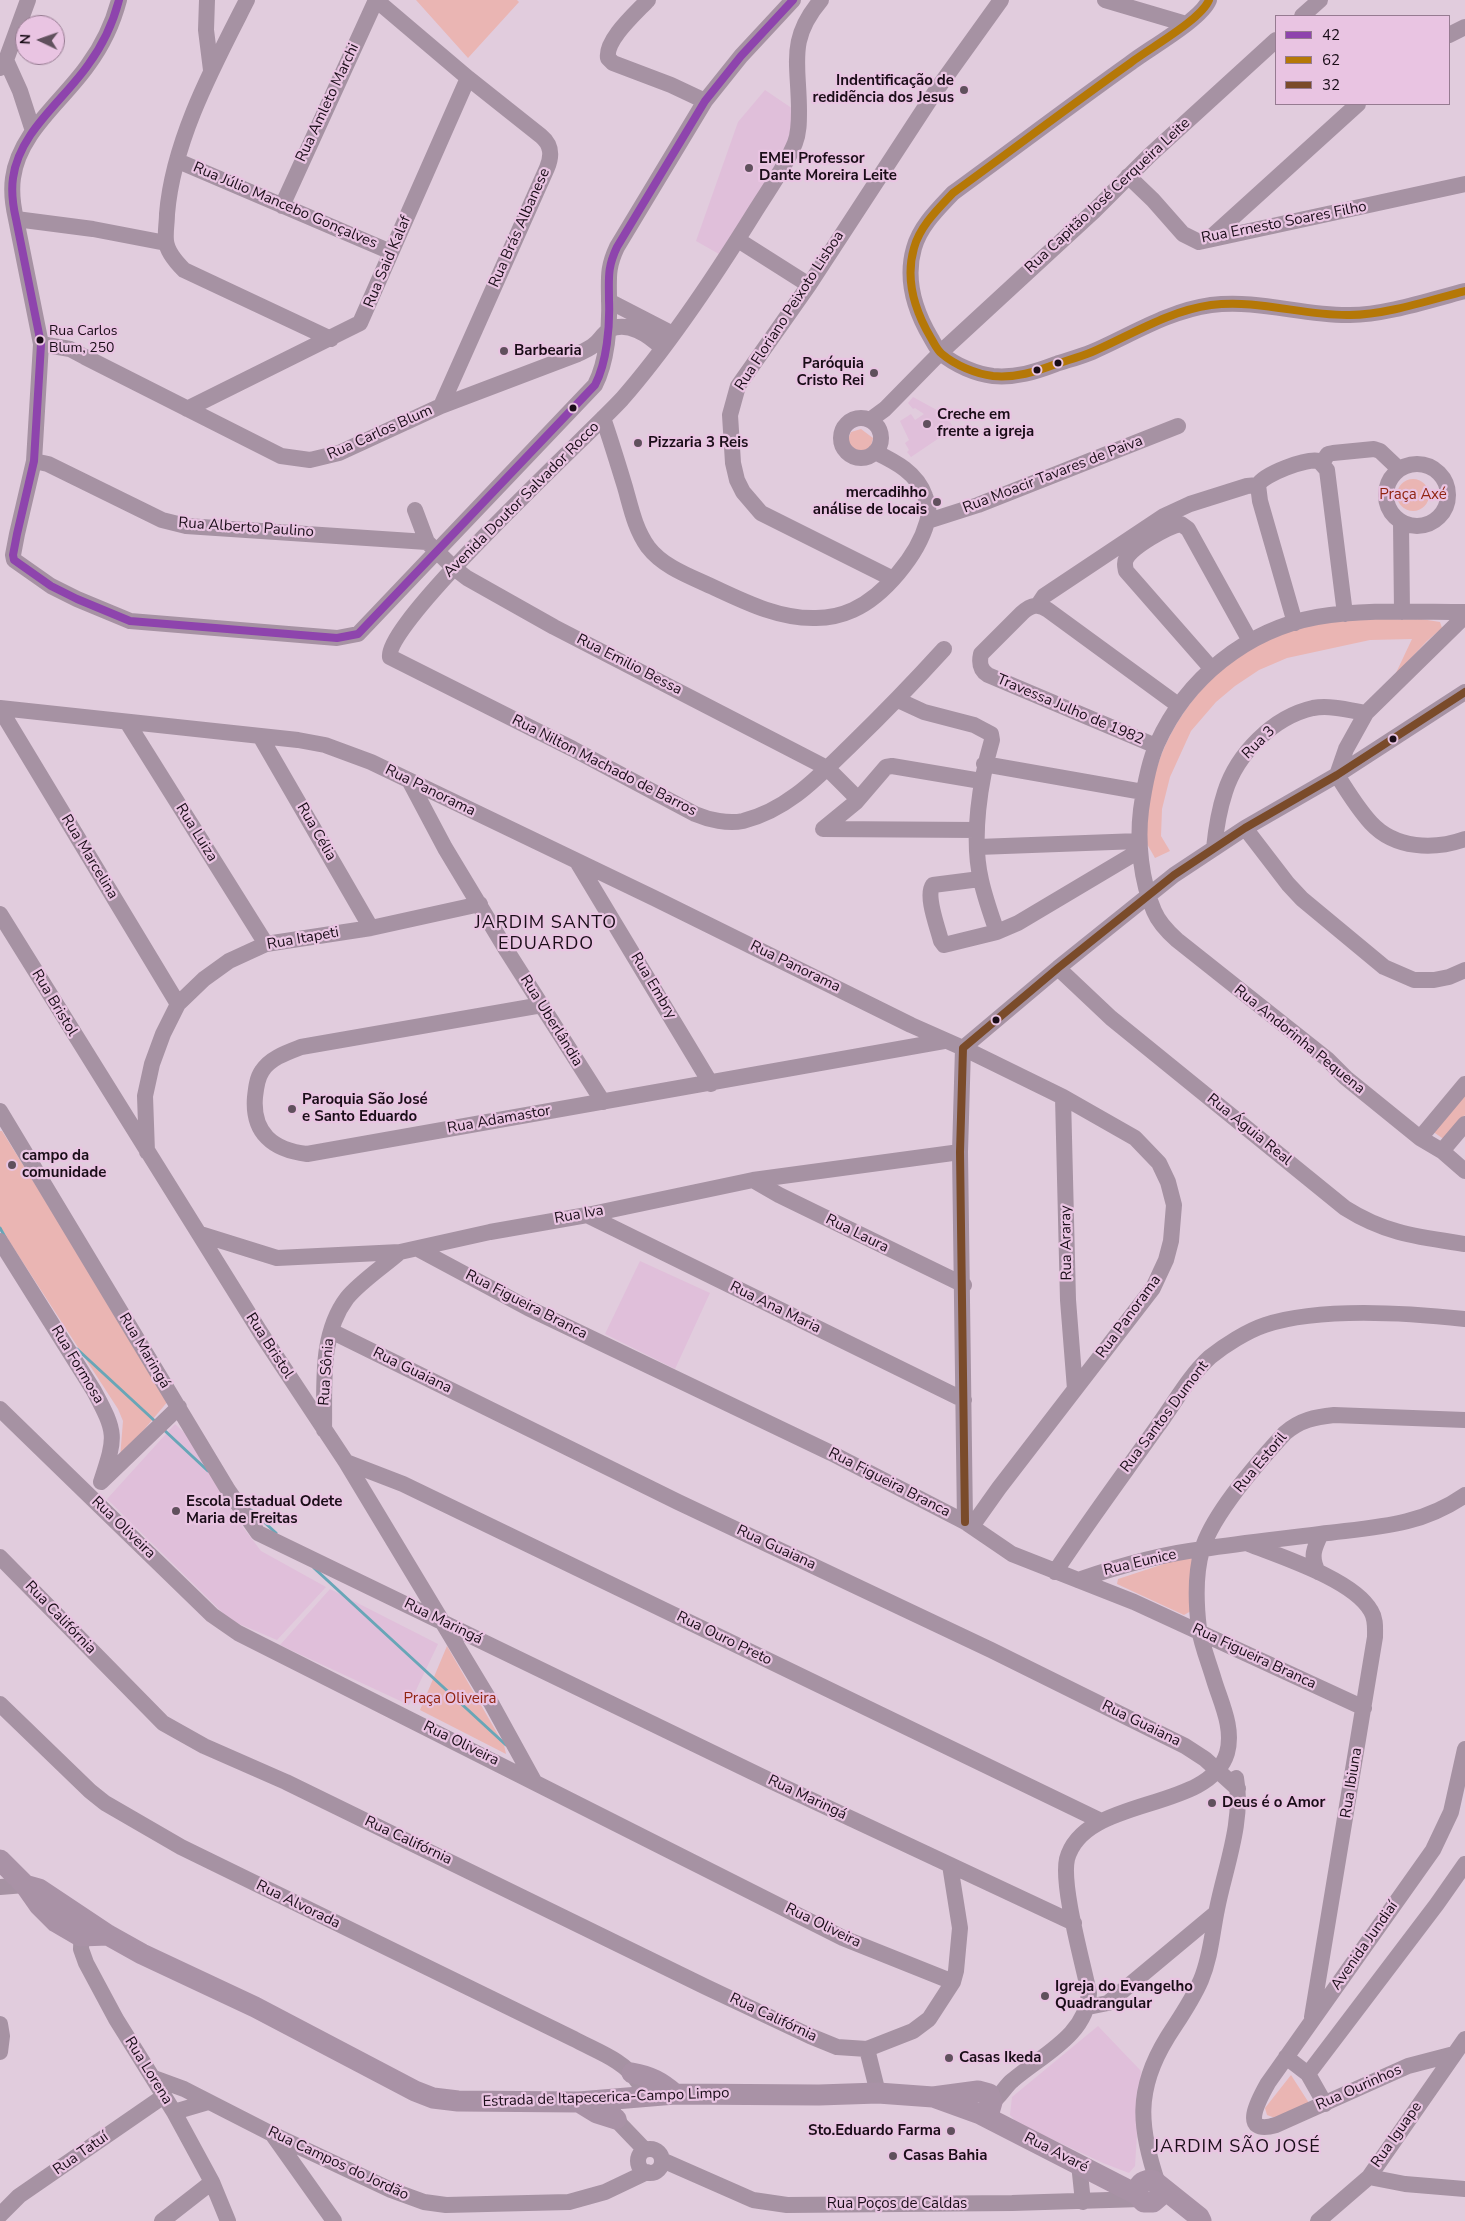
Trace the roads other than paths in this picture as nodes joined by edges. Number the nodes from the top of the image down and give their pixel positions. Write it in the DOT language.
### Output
graph roads {
  1 [pos="28,0"];
  2 [pos="119,0"];
  3 [pos="207,0"];
  4 [pos="247,0"];
  5 [pos="376,0"];
  6 [pos="648,0"];
  7 [pos="793,0"];
  8 [pos="821,0"];
  9 [pos="1001,0"];
  10 [pos="1105,0"];
  11 [pos="1209,0"];
  12 [pos="1320,0"];
  13 [pos="1303,15"];
  14 [pos="1186,24"];
  15 [pos="1465,27"];
  16 [pos="1450,35"];
  17 [pos="6,40"];
  18 [pos="1275,41"];
  19 [pos="3,64"];
  20 [pos="211,70"];
  21 [pos="468,78"];
  22 [pos="705,101"];
  23 [pos="1357,105"];
  24 [pos="33,131"];
  25 [pos="178,161"];
  26 [pos="1128,176"];
  27 [pos="1465,184"];
  28 [pos="282,206"];
  29 [pos="16,219"];
  30 [pos="738,240"];
  31 [pos="1206,241"];
  32 [pos="166,243"];
  33 [pos="391,252"];
  34 [pos="809,285"];
  35 [pos="1465,291"];
  36 [pos="609,301"];
  37 [pos="607,331"];
  38 [pos="673,334"];
  39 [pos="331,339"];
  40 [pos="42,344"];
  41 [pos="662,348"];
  42 [pos="940,353"];
  43 [pos="441,406"];
  44 [pos="187,409"];
  45 [pos="603,418"];
  46 [pos="870,420"];
  47 [pos="1178,426"];
  48 [pos="875,452"];
  49 [pos="34,461"];
  50 [pos="1322,463"];
  51 [pos="1399,469"];
  52 [pos="1258,485"];
  53 [pos="1190,504"];
  54 [pos="415,510"];
  55 [pos="928,521"];
  56 [pos="1401,523"];
  57 [pos="1184,525"];
  58 [pos="432,547"];
  59 [pos="454,568"];
  60 [pos="893,579"];
  61 [pos="1038,605"];
  62 [pos="1402,612"];
  63 [pos="1465,612"];
  64 [pos="1345,614"];
  65 [pos="1465,616"];
  66 [pos="1295,623"];
  67 [pos="1250,641"];
  68 [pos="944,649"];
  69 [pos="390,657"];
  70 [pos="1211,668"];
  71 [pos="1465,692"];
  72 [pos="898,700"];
  73 [pos="1178,705"];
  74 [pos="0,708"];
  75 [pos="1366,713"];
  76 [pos="127,722"];
  77 [pos="260,736"];
  78 [pos="1156,746"];
  79 [pos="984,764"];
  80 [pos="827,768"];
  81 [pos="1337,775"];
  82 [pos="981,781"];
  83 [pos="410,782"];
  84 [pos="1143,792"];
  85 [pos="858,799"];
  86 [pos="1245,828"];
  87 [pos="977,830"];
  88 [pos="1465,839"];
  89 [pos="1139,846"];
  90 [pos="978,847"];
  91 [pos="1214,848"];
  92 [pos="578,863"];
  93 [pos="980,879"];
  94 [pos="1149,894"];
  95 [pos="480,904"];
  96 [pos="0,914"];
  97 [pos="371,928"];
  98 [pos="997,932"];
  99 [pos="266,944"];
  100 [pos="1058,968"];
  101 [pos="1465,970"];
  102 [pos="178,1004"];
  103 [pos="542,1005"];
  104 [pos="944,1041"];
  105 [pos="963,1048"];
  106 [pos="711,1084"];
  107 [pos="1465,1084"];
  108 [pos="1063,1097"];
  109 [pos="604,1102"];
  110 [pos="0,1111"];
  111 [pos="1465,1124"];
  112 [pos="1420,1138"];
  113 [pos="1453,1146"];
  114 [pos="960,1152"];
  115 [pos="147,1153"];
  116 [pos="1465,1171"];
  117 [pos="753,1180"];
  118 [pos="587,1215"];
  119 [pos="200,1234"];
  120 [pos="0,1241"];
  121 [pos="1465,1244"];
  122 [pos="418,1249"];
  123 [pos="400,1252"];
  124 [pos="964,1285"];
  125 [pos="1465,1319"];
  126 [pos="331,1330"];
  127 [pos="1075,1389"];
  128 [pos="964,1400"];
  129 [pos="179,1407"];
  130 [pos="0,1408"];
  131 [pos="1465,1420"];
  132 [pos="324,1430"];
  133 [pos="346,1462"];
  134 [pos="101,1482"];
  135 [pos="87,1493"];
  136 [pos="1465,1495"];
  137 [pos="968,1524"];
  138 [pos="1321,1534"];
  139 [pos="1249,1544"];
  140 [pos="1202,1549"];
  141 [pos="0,1557"];
  142 [pos="1055,1572"];
  143 [pos="1318,1572"];
  144 [pos="1078,1580"];
  145 [pos="440,1621"];
  146 [pos="1200,1631"];
  147 [pos="0,1704"];
  148 [pos="1364,1708"];
  149 [pos="1228,1748"];
  150 [pos="1465,1749"];
  151 [pos="1219,1771"];
  152 [pos="534,1781"];
  153 [pos="1238,1789"];
  154 [pos="1100,1821"];
  155 [pos="0,1860"];
  156 [pos="1465,1864"];
  157 [pos="950,1866"];
  158 [pos="26,1885"];
  159 [pos="0,1887"];
  160 [pos="1216,1912"];
  161 [pos="1074,1923"];
  162 [pos="82,1927"];
  163 [pos="953,1982"];
  164 [pos="1088,2007"];
  165 [pos="1311,2022"];
  166 [pos="0,2024"];
  167 [pos="1465,2039"];
  168 [pos="867,2049"];
  169 [pos="0,2052"];
  170 [pos="1454,2054"];
  171 [pos="1286,2057"];
  172 [pos="628,2069"];
  173 [pos="1400,2069"];
  174 [pos="1308,2074"];
  175 [pos="154,2078"];
  176 [pos="878,2093"];
  177 [pos="675,2094"];
  178 [pos="164,2096"];
  179 [pos="626,2097"];
  180 [pos="1423,2099"];
  181 [pos="208,2102"];
  182 [pos="579,2102"];
  183 [pos="982,2102"];
  184 [pos="1325,2104"];
  185 [pos="174,2112"];
  186 [pos="618,2122"];
  187 [pos="1267,2128"];
  188 [pos="272,2134"];
  189 [pos="645,2150"];
  190 [pos="662,2160"];
  191 [pos="1086,2168"];
  192 [pos="647,2172"];
  193 [pos="1369,2177"];
  194 [pos="212,2182"];
  195 [pos="1465,2189"];
  196 [pos="1148,2190"];
  197 [pos="1083,2202"];
  198 [pos="0,2215"];
  199 [pos="162,2221"];
  200 [pos="228,2221"];
  201 [pos="334,2221"];
  202 [pos="1192,2221"];
  203 [pos="1200,2221"];
  204 [pos="1318,2221"];
  1 -- 17 [label="street"];
  2 -- 24 [label="street"];
  3 -- 20 [label="street"];
  4 -- 20 [label="street"];
  5 -- 21 [label="street, Rua Brás Albanese"];
  5 -- 28 [label="street, Rua Amleto Marchi"];
  6 -- 22 [label="street"];
  7 -- 22 [label="street, Avenida Doutor Salvador Rocco"];
  8 -- 30 [label="street, Avenida Doutor Salvador Rocco"];
  9 -- 34 [label="street, Rua Floriano Peixoto Lisboa"];
  10 -- 14 [label="street"];
  11 -- 14 [label="street"];
  12 -- 13 [label="street"];
  14 -- 42 [label="street"];
  15 -- 16 [label="street"];
  17 -- 19 [label="street"];
  18 -- 26 [label="street, Rua Capitão José Cerqueira Leite"];
  19 -- 24 [label="street"];
  20 -- 25 [label="street"];
  21 -- 33 [label="street, Rua Said Kalaf"];
  21 -- 43 [label="street, Rua Brás Albanese"];
  22 -- 36 [label="street, Avenida Doutor Salvador Rocco"];
  23 -- 31 [label="street"];
  24 -- 29 [label="street"];
  25 -- 28 [label="street, Rua Júlio Mancebo Gonçalves"];
  25 -- 32 [label="street"];
  26 -- 31 [label="street, Rua Ernesto Soares Filho"];
  26 -- 42 [label="street, Rua Capitão José Cerqueira Leite"];
  27 -- 31 [label="street, Rua Ernesto Soares Filho"];
  28 -- 33 [label="street, Rua Júlio Mancebo Gonçalves"];
  29 -- 32 [label="street"];
  29 -- 40 [label="street"];
  30 -- 34 [label="street"];
  30 -- 38 [label="street, Avenida Doutor Salvador Rocco"];
  32 -- 39 [label="street"];
  33 -- 39 [label="street, Rua Said Kalaf"];
  34 -- 60 [label="street, Rua Floriano Peixoto Lisboa"];
  35 -- 42 [label="street"];
  36 -- 37 [label="street, Avenida Doutor Salvador Rocco"];
  36 -- 38 [label="street"];
  37 -- 41 [label="street"];
  37 -- 43 [label="street, Rua Carlos Blum"];
  37 -- 58 [label="street, Avenida Doutor Salvador Rocco"];
  38 -- 41 [label="street, Avenida Doutor Salvador Rocco"];
  39 -- 44 [label="street, Rua Said Kalaf"];
  40 -- 44 [label="street, Rua Carlos Blum"];
  40 -- 49 [label="street"];
  41 -- 45 [label="street, Avenida Doutor Salvador Rocco"];
  42 -- 46 [label="street, Rua Capitão José Cerqueira Leite"];
  43 -- 44 [label="street, Rua Carlos Blum"];
  45 -- 59 [label="street, Avenida Doutor Salvador Rocco"];
  45 -- 60 [label="street"];
  46 -- 48 [label="street"];
  46 -- 48 [label="street"];
  47 -- 55 [label="street, Rua Moacir Tavares de Paiva"];
  48 -- 55 [label="street"];
  49 -- 58 [label="street, Rua Alberto Paulino"];
  49 -- 58 [label="street, Avenida Doutor Salvador Rocco"];
  50 -- 51 [label="street"];
  50 -- 52 [label="street"];
  50 -- 64 [label="street"];
  51 -- 56 [label="street"];
  51 -- 56 [label="street"];
  52 -- 53 [label="street"];
  52 -- 66 [label="street"];
  53 -- 57 [label="street"];
  53 -- 61 [label="street"];
  54 -- 58 [label="street"];
  55 -- 60 [label="street"];
  56 -- 62 [label="street"];
  57 -- 67 [label="street"];
  57 -- 70 [label="street"];
  58 -- 59 [label="street, Rua Emilio Bessa"];
  59 -- 69 [label="street, Avenida Doutor Salvador Rocco"];
  59 -- 80 [label="street, Rua Emilio Bessa"];
  61 -- 73 [label="street"];
  61 -- 78 [label="street, Travessa Julho de 1982"];
  62 -- 63 [label="street, Rua Andorinha Pequena"];
  62 -- 64 [label="street, Rua Andorinha Pequena"];
  64 -- 66 [label="street, Rua Andorinha Pequena"];
  65 -- 75 [label="street"];
  66 -- 67 [label="street, Rua Andorinha Pequena"];
  67 -- 70 [label="street, Rua Andorinha Pequena"];
  68 -- 72 [label="street, Rua Nilton Machado de Barros"];
  69 -- 80 [label="street, Rua Nilton Machado de Barros"];
  70 -- 73 [label="street, Rua Andorinha Pequena"];
  71 -- 81 [label="street"];
  72 -- 79 [label="street"];
  72 -- 80 [label="street, Rua Nilton Machado de Barros"];
  73 -- 78 [label="street, Rua Andorinha Pequena"];
  74 -- 76 [label="street, Rua Panorama"];
  74 -- 102 [label="street, Rua Marcelina"];
  75 -- 81 [label="street"];
  75 -- 91 [label="street, Rua 3"];
  76 -- 77 [label="street, Rua Panorama"];
  76 -- 99 [label="street, Rua Luiza"];
  77 -- 83 [label="street, Rua Panorama"];
  77 -- 97 [label="street, Rua Célia"];
  78 -- 84 [label="street, Rua Andorinha Pequena"];
  79 -- 82 [label="street"];
  79 -- 84 [label="street"];
  80 -- 85 [label="street, Rua Emilio Bessa"];
  81 -- 86 [label="street"];
  81 -- 88 [label="street"];
  82 -- 85 [label="street"];
  82 -- 87 [label="street"];
  83 -- 92 [label="street, Rua Panorama"];
  83 -- 95 [label="street, Rua Uberlândia"];
  84 -- 89 [label="street, Rua Andorinha Pequena"];
  85 -- 87 [label="street"];
  86 -- 91 [label="street"];
  86 -- 101 [label="street"];
  87 -- 90 [label="street"];
  89 -- 90 [label="street"];
  89 -- 94 [label="street, Rua Andorinha Pequena"];
  89 -- 98 [label="street"];
  90 -- 93 [label="street"];
  91 -- 94 [label="street"];
  92 -- 104 [label="street, Rua Panorama"];
  92 -- 106 [label="street, Rua Embry"];
  93 -- 98 [label="street"];
  93 -- 98 [label="street"];
  94 -- 100 [label="street"];
  94 -- 112 [label="street, Rua Andorinha Pequena"];
  95 -- 97 [label="street, Rua Itapeti"];
  95 -- 103 [label="street, Rua Uberlândia"];
  96 -- 115 [label="street, Rua Bristol"];
  97 -- 99 [label="street, Rua Itapeti"];
  99 -- 102 [label="street, Rua Itapeti"];
  100 -- 105 [label="street"];
  100 -- 121 [label="street, Rua Águia Real"];
  102 -- 115 [label="street, Rua Itapeti"];
  103 -- 109 [label="street, Rua Uberlândia"];
  103 -- 109 [label="street, Rua Adamastor"];
  104 -- 105 [label="street, Rua Panorama"];
  104 -- 106 [label="street, Rua Adamastor"];
  105 -- 108 [label="street, Rua Panorama"];
  105 -- 114 [label="street"];
  106 -- 109 [label="street, Rua Adamastor"];
  107 -- 112 [label="street"];
  108 -- 127 [label="street, Rua Araray"];
  108 -- 127 [label="street, Rua Panorama"];
  110 -- 129 [label="street, Rua Maringá"];
  111 -- 113 [label="street"];
  112 -- 113 [label="street, Rua Andorinha Pequena"];
  113 -- 116 [label="street, Rua Andorinha Pequena"];
  114 -- 117 [label="street, Rua Iva"];
  114 -- 124 [label="street"];
  115 -- 119 [label="street, Rua Bristol"];
  117 -- 118 [label="street, Rua Iva"];
  117 -- 124 [label="street, Rua Laura"];
  118 -- 122 [label="street, Rua Iva"];
  118 -- 128 [label="street, Rua Ana Maria"];
  119 -- 123 [label="street, Rua Iva"];
  119 -- 132 [label="street, Rua Bristol"];
  120 -- 134 [label="street, Rua Formosa"];
  122 -- 123 [label="street, Rua Iva"];
  122 -- 137 [label="street, Rua Figueira Branca"];
  123 -- 126 [label="street, Rua Sônia"];
  124 -- 128 [label="street"];
  125 -- 142 [label="street, Rua Santos Dumont"];
  126 -- 132 [label="street, Rua Sônia"];
  126 -- 151 [label="street, Rua Guaiana"];
  127 -- 137 [label="street, Rua Panorama"];
  128 -- 137 [label="street"];
  129 -- 134 [label="street"];
  129 -- 145 [label="street, Rua Maringá"];
  130 -- 135 [label="street, Rua Oliveira"];
  131 -- 140 [label="street, Rua Estoril"];
  132 -- 133 [label="street, Rua Bristol"];
  133 -- 145 [label="street, Rua Bristol"];
  133 -- 154 [label="street, Rua Ouro Preto"];
  134 -- 135 [label="street"];
  135 -- 152 [label="street, Rua Oliveira"];
  136 -- 138 [label="street, Rua Eunice"];
  137 -- 142 [label="street, Rua Figueira Branca"];
  138 -- 139 [label="street, Rua Eunice"];
  138 -- 143 [label="street"];
  139 -- 140 [label="street, Rua Eunice"];
  139 -- 143 [label="street, Rua Ibiuna"];
  140 -- 144 [label="street, Rua Eunice"];
  140 -- 146 [label="street"];
  141 -- 168 [label="street, Rua Califórnia"];
  142 -- 144 [label="street, Rua Figueira Branca"];
  143 -- 148 [label="street, Rua Ibiuna"];
  144 -- 146 [label="street, Rua Figueira Branca"];
  145 -- 152 [label="street, Rua Bristol"];
  145 -- 157 [label="street, Rua Maringá"];
  146 -- 148 [label="street, Rua Figueira Branca"];
  146 -- 149 [label="street"];
  147 -- 172 [label="street, Rua Alvorada"];
  148 -- 165 [label="street, Rua Ibiuna"];
  149 -- 151 [label="street"];
  149 -- 153 [label="street"];
  150 -- 165 [label="street, Avenida Jundiaí"];
  151 -- 153 [label="street, Rua Guaiana"];
  151 -- 154 [label="street"];
  152 -- 163 [label="street, Rua Oliveira"];
  153 -- 160 [label="street"];
  154 -- 161 [label="street"];
  155 -- 158 [label="main road, Estrada de Itapecerica-Campo Limpo"];
  156 -- 174 [label="street, Avenida Jundiaí"];
  157 -- 161 [label="street, Rua Maringá"];
  157 -- 163 [label="street"];
  158 -- 159 [label="street"];
  158 -- 162 [label="main road, Estrada de Itapecerica-Campo Limpo"];
  160 -- 164 [label="street"];
  160 -- 196 [label="street"];
  161 -- 164 [label="street"];
  162 -- 175 [label="street, Rua Lorena"];
  162 -- 182 [label="main road, Estrada de Itapecerica-Campo Limpo"];
  163 -- 168 [label="street"];
  164 -- 183 [label="street, Estrada de Itapecerica-Campo Limpo"];
  165 -- 171 [label="street, Avenida Jundiaí"];
  166 -- 169 [label="street"];
  167 -- 170 [label="street, Rua Iguape"];
  168 -- 176 [label="street"];
  170 -- 173 [label="street, Rua Ourinhos"];
  170 -- 180 [label="street, Rua Iguape"];
  171 -- 174 [label="street"];
  171 -- 187 [label="street, Avenida Jundiaí"];
  172 -- 177 [label="main road"];
  172 -- 179 [label="street"];
  173 -- 180 [label="street"];
  173 -- 184 [label="street, Rua Ourinhos"];
  174 -- 184 [label="street"];
  175 -- 178 [label="street, Rua Lorena"];
  175 -- 181 [label="street, Rua Campos do Jordão"];
  176 -- 177 [label="main road, Estrada de Itapecerica-Campo Limpo"];
  176 -- 183 [label="main road, Estrada de Itapecerica-Campo Limpo"];
  177 -- 179 [label="main road, Estrada de Itapecerica-Campo Limpo"];
  178 -- 185 [label="street, Rua Lorena"];
  178 -- 198 [label="street, Rua Tatuí"];
  179 -- 182 [label="main road, Estrada de Itapecerica-Campo Limpo"];
  179 -- 186 [label="street"];
  180 -- 193 [label="street, Rua Iguape"];
  181 -- 185 [label="street"];
  181 -- 188 [label="street, Rua Campos do Jordão"];
  182 -- 186 [label="main road"];
  183 -- 191 [label="main road, Rua Avaré"];
  184 -- 187 [label="street, Rua Ourinhos"];
  185 -- 194 [label="street, Rua Lorena"];
  186 -- 189 [label="street"];
  188 -- 192 [label="street, Rua Campos do Jordão"];
  188 -- 201 [label="street"];
  189 -- 190 [label="street"];
  189 -- 192 [label="street"];
  190 -- 192 [label="street"];
  190 -- 197 [label="street, Rua Poços de Caldas"];
  191 -- 196 [label="main road, Rua Avaré"];
  191 -- 197 [label="street"];
  193 -- 195 [label="street"];
  193 -- 204 [label="street, Rua Iguape"];
  194 -- 199 [label="street"];
  194 -- 200 [label="street, Rua Lorena"];
  196 -- 197 [label="street, Rua Poços de Caldas"];
  196 -- 202 [label="main road, Rua Avaré"];
  196 -- 203 [label="main road, Rua Avaré"];
}
